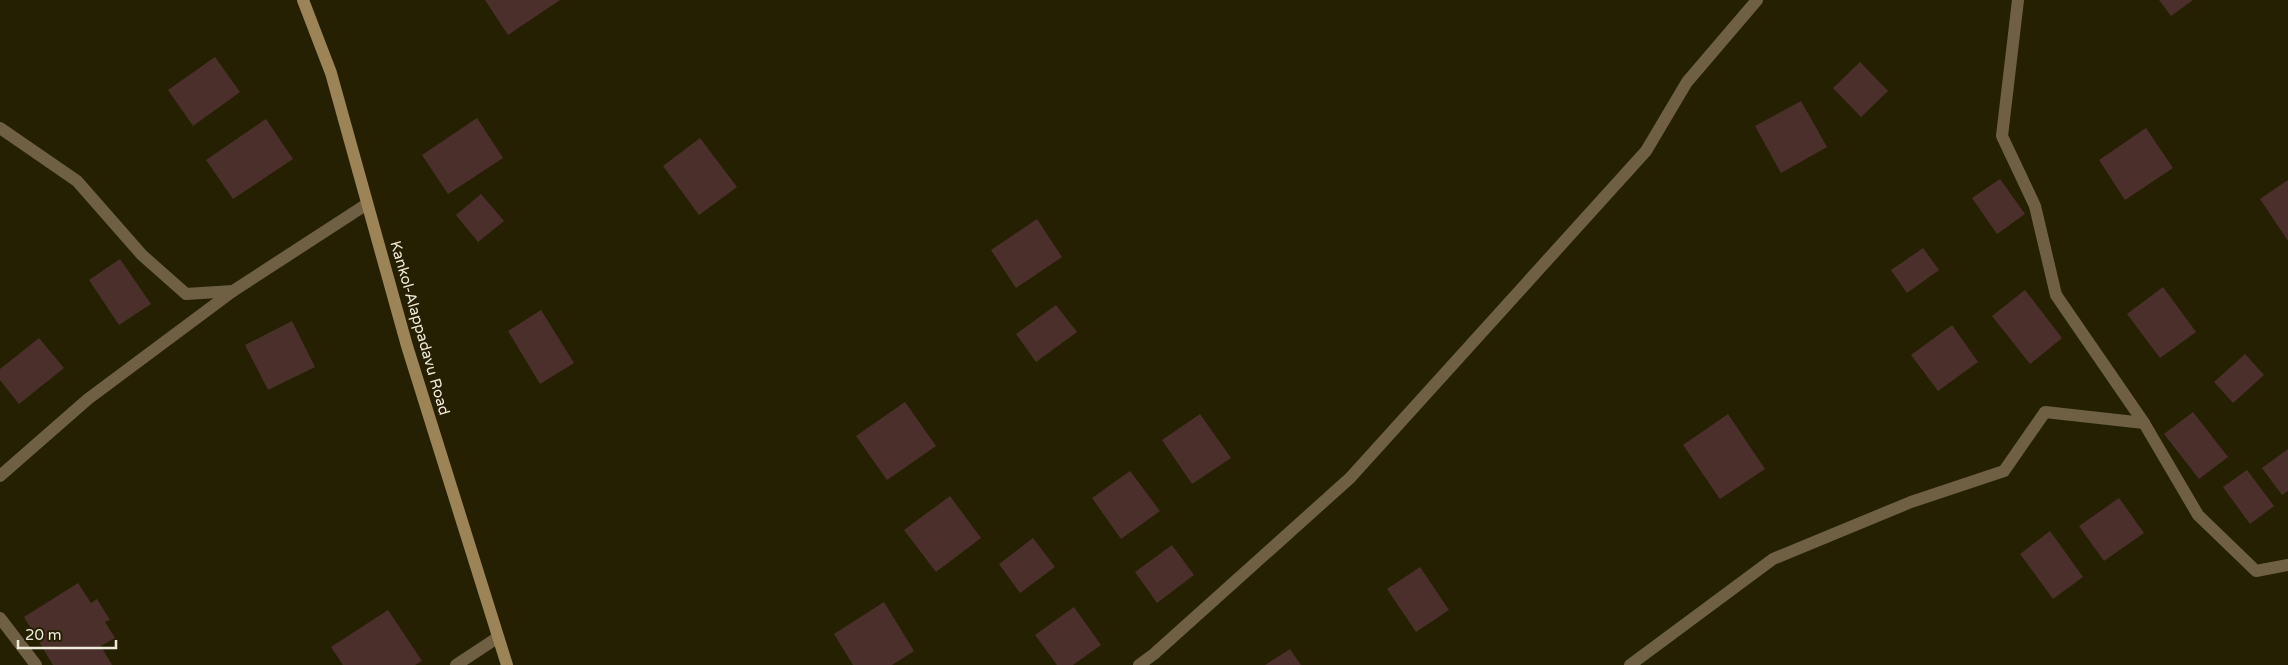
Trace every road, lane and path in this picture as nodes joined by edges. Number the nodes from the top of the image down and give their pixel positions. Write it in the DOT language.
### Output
graph roads {
  1 [pos="303,0"];
  2 [pos="1757,0"];
  3 [pos="2018,0"];
  4 [pos="0,128"];
  5 [pos="367,204"];
  6 [pos="233,291"];
  7 [pos="2144,423"];
  8 [pos="0,476"];
  9 [pos="2288,565"];
  10 [pos="0,618"];
  11 [pos="498,638"];
  12 [pos="36,665"];
  13 [pos="456,665"];
  14 [pos="506,665"];
  15 [pos="1139,665"];
  16 [pos="1630,665"];
  1 -- 5 [label="main road, Kankol-Alappadavu Road"];
  2 -- 15 [label="street"];
  3 -- 7 [label="street"];
  4 -- 6 [label="street"];
  5 -- 6 [label="street"];
  5 -- 11 [label="main road, Kankol-Alappadavu Road"];
  6 -- 8 [label="street"];
  7 -- 9 [label="street"];
  7 -- 16 [label="street"];
  10 -- 12 [label="street"];
  11 -- 13 [label="street"];
  11 -- 14 [label="main road, Kankol-Alappadavu Road"];
}
